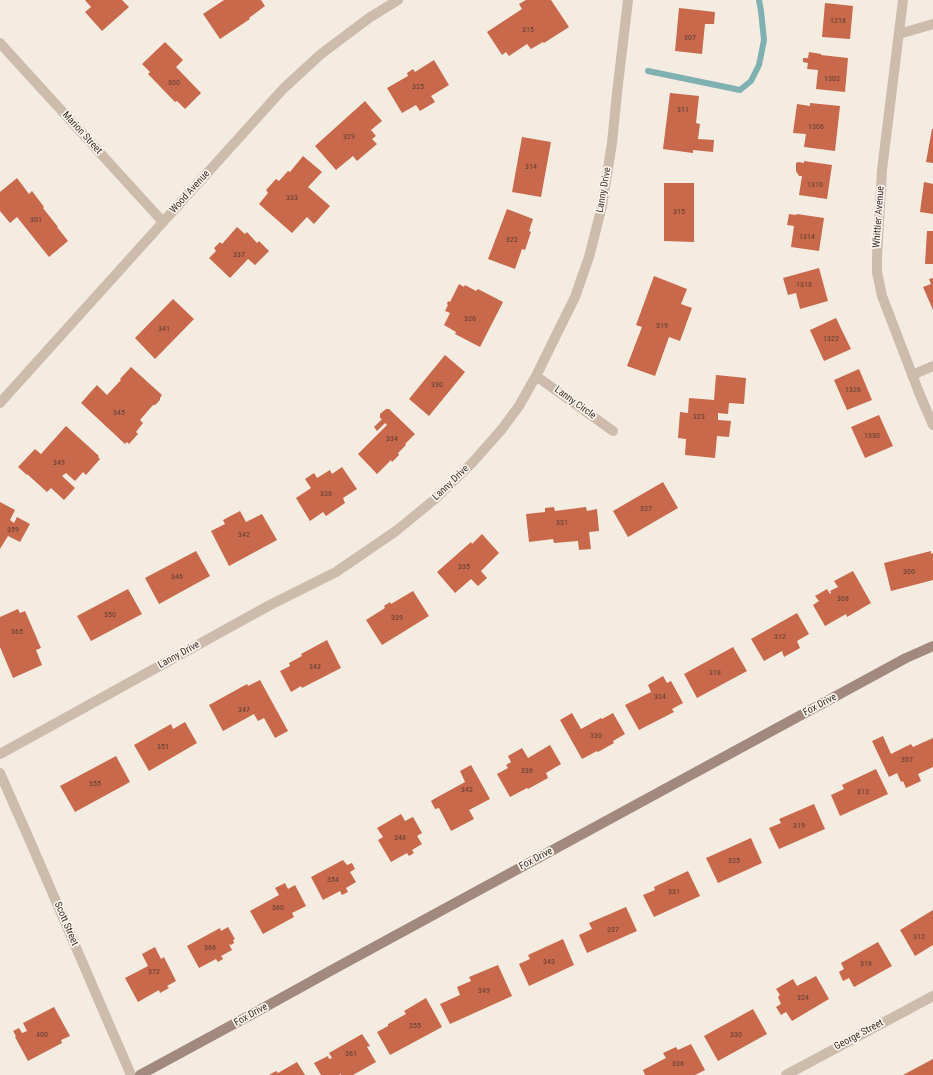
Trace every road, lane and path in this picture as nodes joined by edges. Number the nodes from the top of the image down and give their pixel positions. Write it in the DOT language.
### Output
graph roads {
  1 [pos="398,0"];
  2 [pos="628,0"];
  3 [pos="903,0"];
  4 [pos="933,24"];
  5 [pos="899,34"];
  6 [pos="0,43"];
  7 [pos="163,222"];
  8 [pos="933,366"];
  9 [pos="912,375"];
  10 [pos="536,376"];
  11 [pos="0,403"];
  12 [pos="933,425"];
  13 [pos="614,431"];
  14 [pos="933,646"];
  15 [pos="0,754"];
  16 [pos="0,774"];
  17 [pos="933,996"];
  18 [pos="131,1075"];
  19 [pos="140,1075"];
  20 [pos="786,1075"];
  1 -- 7 [label="street, Wood Avenue"];
  2 -- 10 [label="street, Lanny Drive"];
  3 -- 5 [label="street, Whittier Avenue"];
  4 -- 5 [label="street"];
  5 -- 9 [label="street, Whittier Avenue"];
  6 -- 7 [label="street, Marion Street"];
  7 -- 11 [label="street, Wood Avenue"];
  8 -- 9 [label="street"];
  9 -- 12 [label="street, Whittier Avenue"];
  10 -- 13 [label="street, Lanny Circle"];
  10 -- 15 [label="street, Lanny Drive"];
  14 -- 19 [label="main road, Fox Drive"];
  16 -- 18 [label="street, Scott Street"];
  17 -- 20 [label="street, George Street"];
}
